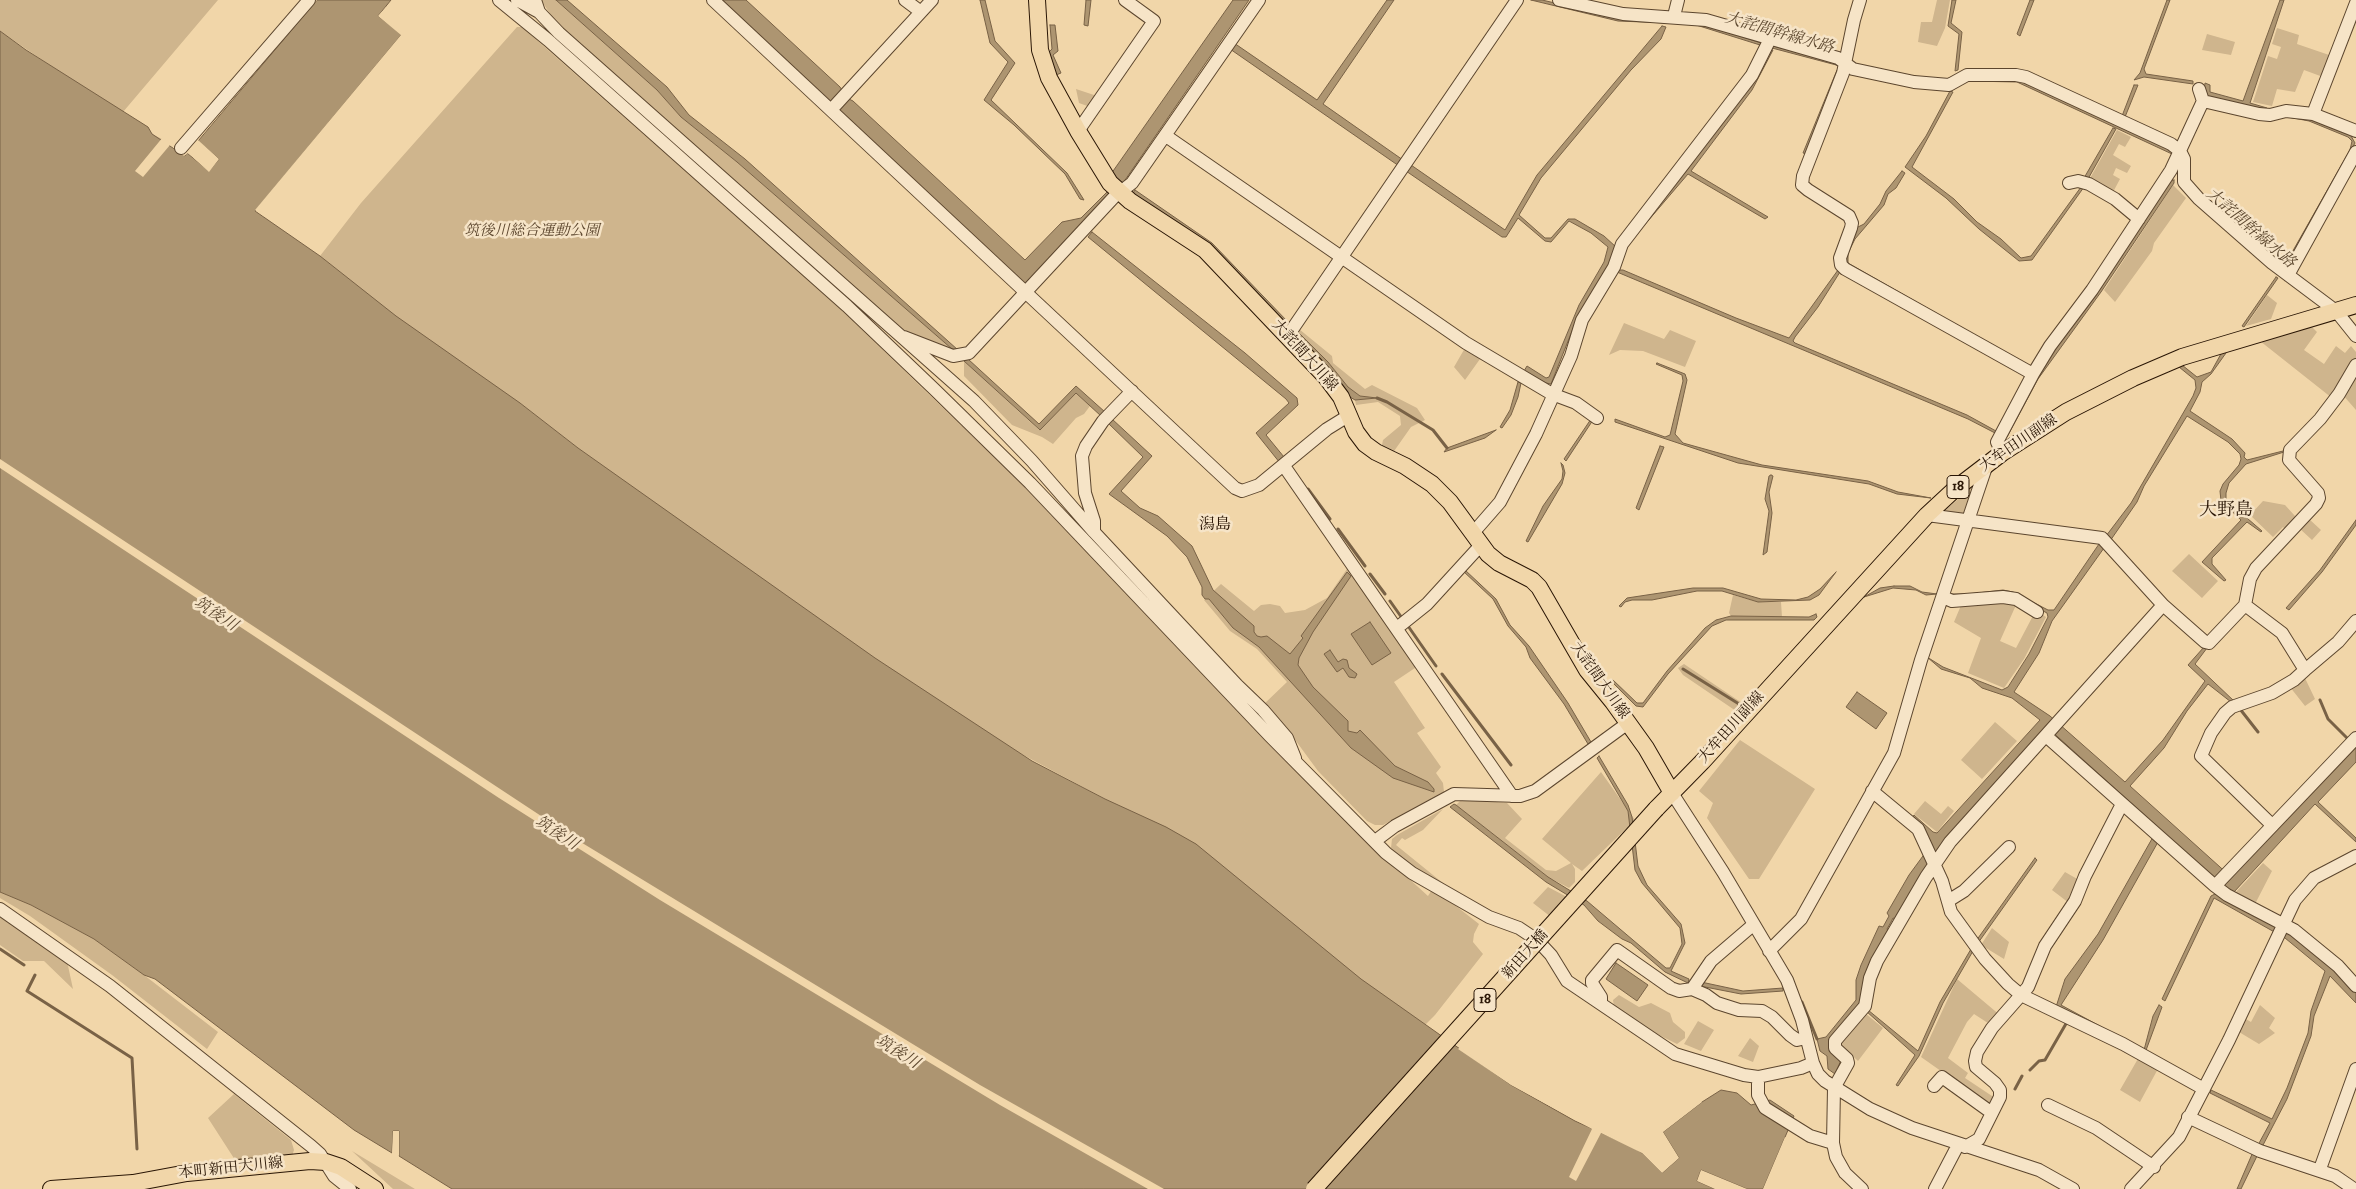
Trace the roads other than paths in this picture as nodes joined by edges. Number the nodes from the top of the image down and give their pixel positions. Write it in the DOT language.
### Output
graph roads {
  1 [pos="309,0"];
  2 [pos="499,0"];
  3 [pos="517,0"];
  4 [pos="713,0"];
  5 [pos="905,0"];
  6 [pos="932,0"];
  7 [pos="1038,0"];
  8 [pos="1125,0"];
  9 [pos="1259,0"];
  10 [pos="1517,0"];
  11 [pos="1560,0"];
  12 [pos="1678,0"];
  13 [pos="1860,0"];
  14 [pos="2356,3"];
  15 [pos="537,6"];
  16 [pos="921,12"];
  17 [pos="1674,16"];
  18 [pos="1768,44"];
  19 [pos="1845,63"];
  20 [pos="831,110"];
  21 [pos="2313,114"];
  22 [pos="1078,131"];
  23 [pos="2356,131"];
  24 [pos="1166,136"];
  25 [pos="181,148"];
  26 [pos="2180,151"];
  27 [pos="2356,152"];
  28 [pos="2069,183"];
  29 [pos="1120,192"];
  30 [pos="2139,219"];
  31 [pos="1341,257"];
  32 [pos="2288,275"];
  33 [pos="1026,292"];
  34 [pos="2356,305"];
  35 [pos="2336,310"];
  36 [pos="873,331"];
  37 [pos="899,335"];
  38 [pos="2356,336"];
  39 [pos="1287,337"];
  40 [pos="2356,365"];
  41 [pos="2032,374"];
  42 [pos="934,389"];
  43 [pos="1132,391"];
  44 [pos="1552,394"];
  45 [pos="979,406"];
  46 [pos="1348,416"];
  47 [pos="1598,418"];
  48 [pos="2002,453"];
  49 [pos="1987,464"];
  50 [pos="1284,466"];
  51 [pos="1926,515"];
  52 [pos="1969,521"];
  53 [pos="1094,532"];
  54 [pos="1477,539"];
  55 [pos="1943,597"];
  56 [pos="2163,604"];
  57 [pos="2245,605"];
  58 [pos="2036,612"];
  59 [pos="2356,621"];
  60 [pos="1397,628"];
  61 [pos="2305,670"];
  62 [pos="1628,723"];
  63 [pos="2051,730"];
  64 [pos="2356,738"];
  65 [pos="1297,762"];
  66 [pos="1872,791"];
  67 [pos="1672,792"];
  68 [pos="1512,796"];
  69 [pos="2122,804"];
  70 [pos="1656,810"];
  71 [pos="2272,825"];
  72 [pos="1374,841"];
  73 [pos="2009,847"];
  74 [pos="2356,856"];
  75 [pos="1934,866"];
  76 [pos="2215,886"];
  77 [pos="1948,901"];
  78 [pos="0,909"];
  79 [pos="1753,925"];
  80 [pos="2281,930"];
  81 [pos="1769,951"];
  82 [pos="2356,986"];
  83 [pos="1692,989"];
  84 [pos="2021,995"];
  85 [pos="1601,1003"];
  86 [pos="1806,1038"];
  87 [pos="1813,1063"];
  88 [pos="2356,1070"];
  89 [pos="1758,1077"];
  90 [pos="1934,1086"];
  91 [pos="1834,1088"];
  92 [pos="2204,1089"];
  93 [pos="2048,1105"];
  94 [pos="1992,1113"];
  95 [pos="2188,1117"];
  96 [pos="1833,1143"];
  97 [pos="1961,1146"];
  98 [pos="326,1162"];
  99 [pos="2154,1167"];
  100 [pos="2320,1169"];
  101 [pos="51,1189"];
  102 [pos="350,1189"];
  103 [pos="375,1189"];
  104 [pos="1314,1189"];
  105 [pos="1862,1189"];
  106 [pos="1935,1189"];
  107 [pos="2073,1189"];
  108 [pos="2132,1189"];
  109 [pos="2354,1189"];
  1 -- 25 [label="street"];
  2 -- 36 [label="street"];
  3 -- 15 [label="street"];
  4 -- 20 [label="street"];
  5 -- 16 [label="street"];
  6 -- 16 [label="street"];
  7 -- 22 [label="main road, 大詫間大川線"];
  8 -- 22 [label="street"];
  9 -- 24 [label="street"];
  10 -- 31 [label="street"];
  11 -- 17 [label="street"];
  12 -- 17 [label="street"];
  13 -- 19 [label="street"];
  14 -- 21 [label="street"];
  15 -- 37 [label="street"];
  16 -- 20 [label="street"];
  17 -- 18 [label="street"];
  18 -- 19 [label="street"];
  18 -- 44 [label="street"];
  19 -- 26 [label="street"];
  19 -- 41 [label="street"];
  20 -- 33 [label="street"];
  21 -- 23 [label="street"];
  21 -- 26 [label="street"];
  22 -- 29 [label="main road, 大詫間大川線"];
  24 -- 29 [label="street"];
  24 -- 31 [label="street"];
  26 -- 30 [label="street"];
  26 -- 32 [label="street"];
  27 -- 32 [label="street"];
  28 -- 30 [label="street"];
  29 -- 33 [label="street"];
  29 -- 39 [label="main road, 大詫間大川線"];
  30 -- 41 [label="street"];
  31 -- 39 [label="street"];
  31 -- 44 [label="street"];
  32 -- 35 [label="street"];
  33 -- 37 [label="street"];
  33 -- 43 [label="street"];
  34 -- 35 [label="main road, 大牟田川副線 / 18"];
  35 -- 38 [label="street"];
  35 -- 48 [label="main road, 大牟田川副線 / 18"];
  36 -- 37 [label="street"];
  36 -- 42 [label="street"];
  37 -- 45 [label="street"];
  39 -- 46 [label="main road, 大詫間大川線"];
  40 -- 57 [label="street"];
  41 -- 48 [label="street"];
  42 -- 45 [label="street"];
  42 -- 65 [label="street"];
  43 -- 50 [label="street"];
  43 -- 53 [label="street"];
  44 -- 47 [label="street"];
  44 -- 54 [label="street"];
  45 -- 53 [label="street"];
  46 -- 50 [label="street"];
  46 -- 54 [label="main road, 大詫間大川線"];
  48 -- 49 [label="main road, 大牟田川副線 / 18"];
  49 -- 51 [label="main road, 大牟田川副線 / 18"];
  49 -- 52 [label="street"];
  50 -- 60 [label="street"];
  51 -- 52 [label="street"];
  51 -- 67 [label="main road, 大牟田川副線 / 18"];
  52 -- 55 [label="street"];
  52 -- 56 [label="street"];
  53 -- 65 [label="street"];
  54 -- 60 [label="street"];
  54 -- 62 [label="main road, 大詫間大川線"];
  55 -- 58 [label="street"];
  55 -- 66 [label="street"];
  56 -- 57 [label="street"];
  56 -- 63 [label="street"];
  57 -- 61 [label="street"];
  59 -- 61 [label="street"];
  60 -- 68 [label="street"];
  61 -- 71 [label="street"];
  62 -- 67 [label="main road, 大詫間大川線"];
  62 -- 68 [label="street"];
  63 -- 69 [label="street"];
  63 -- 75 [label="street"];
  64 -- 71 [label="street"];
  65 -- 72 [label="street"];
  66 -- 75 [label="street"];
  66 -- 81 [label="street"];
  67 -- 70 [label="main road, 大牟田川副線 / 18"];
  67 -- 79 [label="street"];
  68 -- 72 [label="street"];
  69 -- 76 [label="street"];
  69 -- 84 [label="street"];
  70 -- 104 [label="main road, 新田大橋 / 18, bridge"];
  71 -- 76 [label="street"];
  72 -- 85 [label="street"];
  73 -- 77 [label="street"];
  74 -- 80 [label="street"];
  75 -- 77 [label="street"];
  75 -- 91 [label="street"];
  76 -- 80 [label="street"];
  77 -- 84 [label="street"];
  78 -- 98 [label="street"];
  79 -- 81 [label="street"];
  79 -- 83 [label="street"];
  80 -- 82 [label="street"];
  80 -- 92 [label="street"];
  81 -- 86 [label="street"];
  83 -- 85 [label="street"];
  83 -- 86 [label="street"];
  84 -- 92 [label="street"];
  84 -- 94 [label="street"];
  85 -- 89 [label="street"];
  86 -- 87 [label="street"];
  87 -- 89 [label="street"];
  87 -- 91 [label="street"];
  88 -- 100 [label="street"];
  89 -- 96 [label="street"];
  90 -- 94 [label="street"];
  91 -- 96 [label="street"];
  91 -- 97 [label="street"];
  92 -- 95 [label="street"];
  93 -- 99 [label="street"];
  94 -- 97 [label="street"];
  95 -- 99 [label="street"];
  95 -- 100 [label="street"];
  96 -- 105 [label="street"];
  97 -- 106 [label="street"];
  97 -- 107 [label="street"];
  98 -- 101 [label="main road, 本町新田大川線"];
  98 -- 102 [label="street"];
  98 -- 103 [label="main road, 本町新田大川線"];
  99 -- 108 [label="street"];
  100 -- 109 [label="street"];
}
